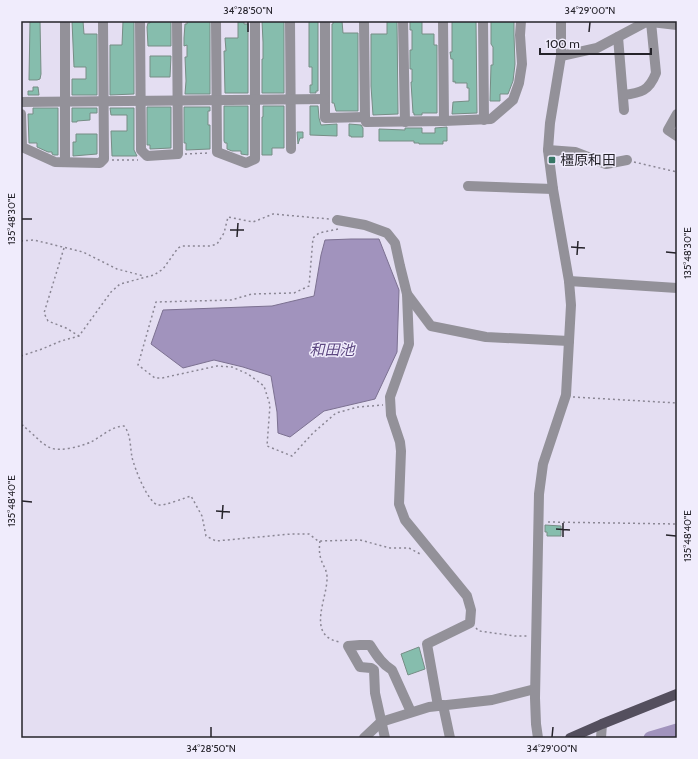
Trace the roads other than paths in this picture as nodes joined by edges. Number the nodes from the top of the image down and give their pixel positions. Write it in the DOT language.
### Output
graph roads {
  1 [pos="65,21"];
  2 [pos="103,21"];
  3 [pos="140,21"];
  4 [pos="177,21"];
  5 [pos="216,21"];
  6 [pos="255,21"];
  7 [pos="290,21"];
  8 [pos="325,21"];
  9 [pos="364,21"];
  10 [pos="403,21"];
  11 [pos="442,21"];
  12 [pos="483,21"];
  13 [pos="521,21"];
  14 [pos="561,21"];
  15 [pos="651,22"];
  16 [pos="677,25"];
  17 [pos="618,37"];
  18 [pos="561,56"];
  19 [pos="623,96"];
  20 [pos="291,99"];
  21 [pos="325,99"];
  22 [pos="217,100"];
  23 [pos="256,100"];
  24 [pos="104,101"];
  25 [pos="178,101"];
  26 [pos="21,102"];
  27 [pos="65,102"];
  28 [pos="141,102"];
  29 [pos="624,110"];
  30 [pos="21,114"];
  31 [pos="677,114"];
  32 [pos="365,116"];
  33 [pos="484,120"];
  34 [pos="444,121"];
  35 [pos="405,122"];
  36 [pos="677,136"];
  37 [pos="292,149"];
  38 [pos="548,150"];
  39 [pos="627,160"];
  40 [pos="65,162"];
  41 [pos="468,186"];
  42 [pos="553,189"];
  43 [pos="339,224"];
  44 [pos="569,281"];
  45 [pos="677,288"];
  46 [pos="407,294"];
  47 [pos="569,341"];
  48 [pos="535,689"];
  49 [pos="677,694"];
  50 [pos="440,705"];
  51 [pos="411,712"];
  52 [pos="381,722"];
  53 [pos="602,724"];
  54 [pos="364,738"];
  55 [pos="385,738"];
  56 [pos="450,738"];
  57 [pos="538,738"];
  58 [pos="570,738"];
  59 [pos="601,738"];
  1 -- 27 [label="street"];
  2 -- 24 [label="street"];
  3 -- 28 [label="street"];
  4 -- 25 [label="street"];
  5 -- 22 [label="street"];
  6 -- 23 [label="street"];
  7 -- 20 [label="street"];
  8 -- 21 [label="street"];
  9 -- 32 [label="street"];
  10 -- 35 [label="street"];
  11 -- 34 [label="street"];
  12 -- 33 [label="street"];
  13 -- 33 [label="street"];
  14 -- 18 [label="street"];
  15 -- 16 [label="street"];
  15 -- 17 [label="street"];
  15 -- 19 [label="street"];
  17 -- 18 [label="street"];
  17 -- 19 [label="street"];
  18 -- 38 [label="street"];
  19 -- 29 [label="street"];
  20 -- 21 [label="street"];
  20 -- 23 [label="street"];
  20 -- 37 [label="street"];
  21 -- 32 [label="street"];
  22 -- 23 [label="street"];
  22 -- 23 [label="street"];
  22 -- 25 [label="street"];
  24 -- 27 [label="street"];
  24 -- 28 [label="street"];
  24 -- 40 [label="street"];
  25 -- 28 [label="street"];
  25 -- 28 [label="street"];
  26 -- 27 [label="street"];
  27 -- 40 [label="street"];
  30 -- 40 [label="street"];
  31 -- 36 [label="street"];
  32 -- 35 [label="street"];
  33 -- 34 [label="street"];
  34 -- 35 [label="street"];
  38 -- 39 [label="street"];
  38 -- 42 [label="street"];
  41 -- 42 [label="street"];
  42 -- 44 [label="street"];
  43 -- 46 [label="street"];
  44 -- 45 [label="street"];
  44 -- 47 [label="street"];
  46 -- 47 [label="street"];
  46 -- 50 [label="street"];
  47 -- 48 [label="street"];
  48 -- 50 [label="street"];
  48 -- 57 [label="street"];
  49 -- 53 [label="main road"];
  50 -- 51 [label="street"];
  50 -- 56 [label="street"];
  51 -- 52 [label="street"];
  51 -- 52 [label="street"];
  52 -- 54 [label="street"];
  52 -- 55 [label="street"];
  53 -- 58 [label="main road"];
  53 -- 59 [label="street"];
}
